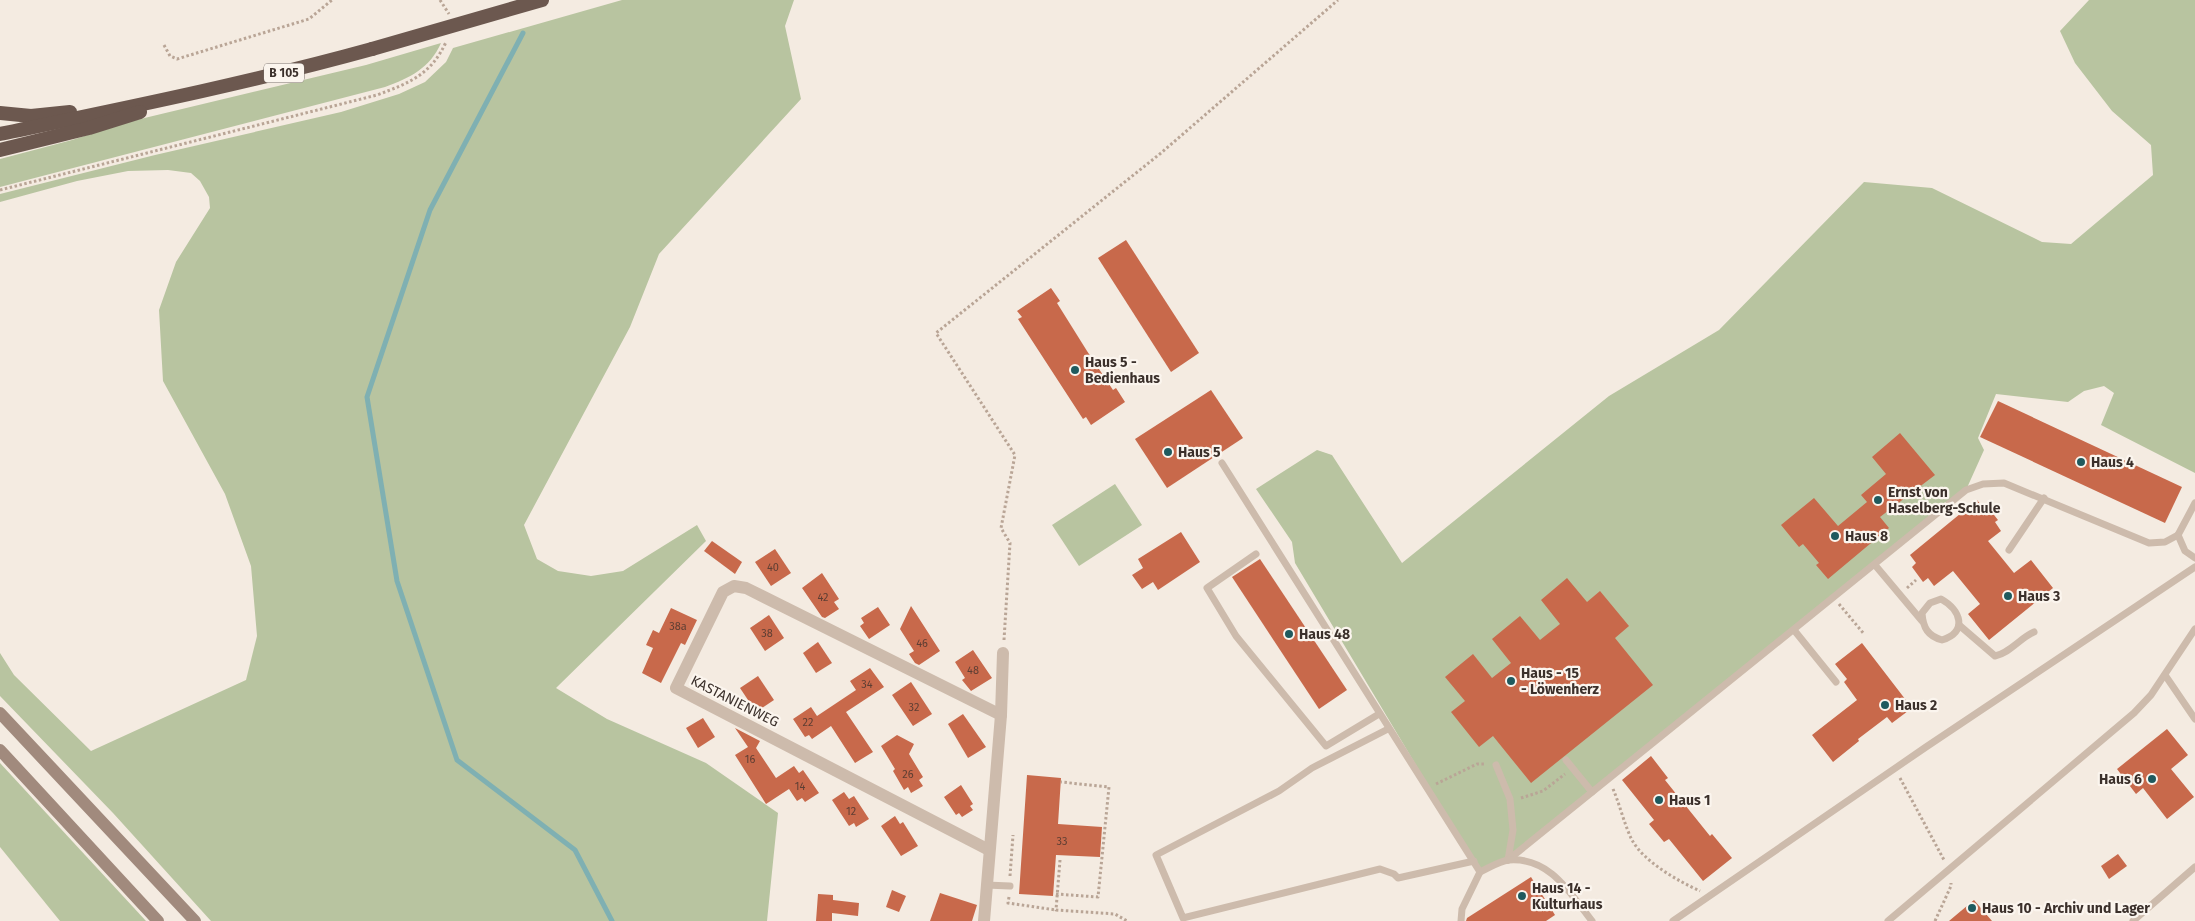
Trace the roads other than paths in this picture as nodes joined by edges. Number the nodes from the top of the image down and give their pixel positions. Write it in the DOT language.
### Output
graph roads {
  1 [pos="542,0"];
  2 [pos="195,94"];
  3 [pos="0,113"];
  4 [pos="90,114"];
  5 [pos="0,134"];
  6 [pos="0,150"];
  7 [pos="1222,463"];
  8 [pos="2044,498"];
  9 [pos="2195,503"];
  10 [pos="2178,535"];
  11 [pos="2009,550"];
  12 [pos="1256,554"];
  13 [pos="2195,558"];
  14 [pos="1875,565"];
  15 [pos="2195,567"];
  16 [pos="1922,621"];
  17 [pos="1959,625"];
  18 [pos="2195,629"];
  19 [pos="1794,630"];
  20 [pos="2034,632"];
  21 [pos="1003,653"];
  22 [pos="2165,675"];
  23 [pos="1836,682"];
  24 [pos="0,713"];
  25 [pos="1379,714"];
  26 [pos="1001,715"];
  27 [pos="2195,719"];
  28 [pos="1388,729"];
  29 [pos="0,750"];
  30 [pos="1566,760"];
  31 [pos="1496,765"];
  32 [pos="1592,792"];
  33 [pos="989,850"];
  34 [pos="1508,860"];
  35 [pos="1474,861"];
  36 [pos="2195,867"];
  37 [pos="1480,872"];
  38 [pos="986,885"];
  39 [pos="1010,886"];
  40 [pos="158,921"];
  41 [pos="195,921"];
  42 [pos="984,921"];
  43 [pos="1461,921"];
  44 [pos="1592,921"];
  45 [pos="1673,921"];
  46 [pos="1888,921"];
  47 [pos="2133,921"];
  1 -- 2 [label="highway, B 105, bridge"];
  2 -- 4 [label="highway, B 105"];
  2 -- 6 [label="highway, B 105"];
  3 -- 4 [label="highway"];
  4 -- 5 [label="highway, B 105"];
  7 -- 25 [label="lane"];
  8 -- 10 [label="lane"];
  8 -- 11 [label="lane"];
  8 -- 14 [label="lane"];
  9 -- 10 [label="lane"];
  10 -- 13 [label="lane"];
  12 -- 25 [label="lane"];
  14 -- 16 [label="lane"];
  14 -- 19 [label="lane"];
  15 -- 45 [label="lane"];
  16 -- 17 [label="lane"];
  16 -- 17 [label="lane"];
  17 -- 20 [label="lane"];
  18 -- 22 [label="lane"];
  19 -- 23 [label="lane"];
  19 -- 32 [label="lane"];
  21 -- 26 [label="street"];
  22 -- 27 [label="lane"];
  22 -- 46 [label="lane"];
  24 -- 41 [label="main road"];
  25 -- 28 [label="lane"];
  26 -- 33 [label="street"];
  26 -- 33 [label="street, KASTANIENWEG"];
  28 -- 35 [label="lane"];
  28 -- 35 [label="lane"];
  29 -- 40 [label="main road"];
  30 -- 32 [label="lane"];
  31 -- 34 [label="lane"];
  32 -- 34 [label="lane"];
  33 -- 38 [label="street"];
  34 -- 37 [label="lane"];
  34 -- 44 [label="lane"];
  35 -- 37 [label="lane"];
  36 -- 47 [label="lane"];
  37 -- 43 [label="lane"];
  38 -- 39 [label="lane"];
  38 -- 42 [label="street"];
}
